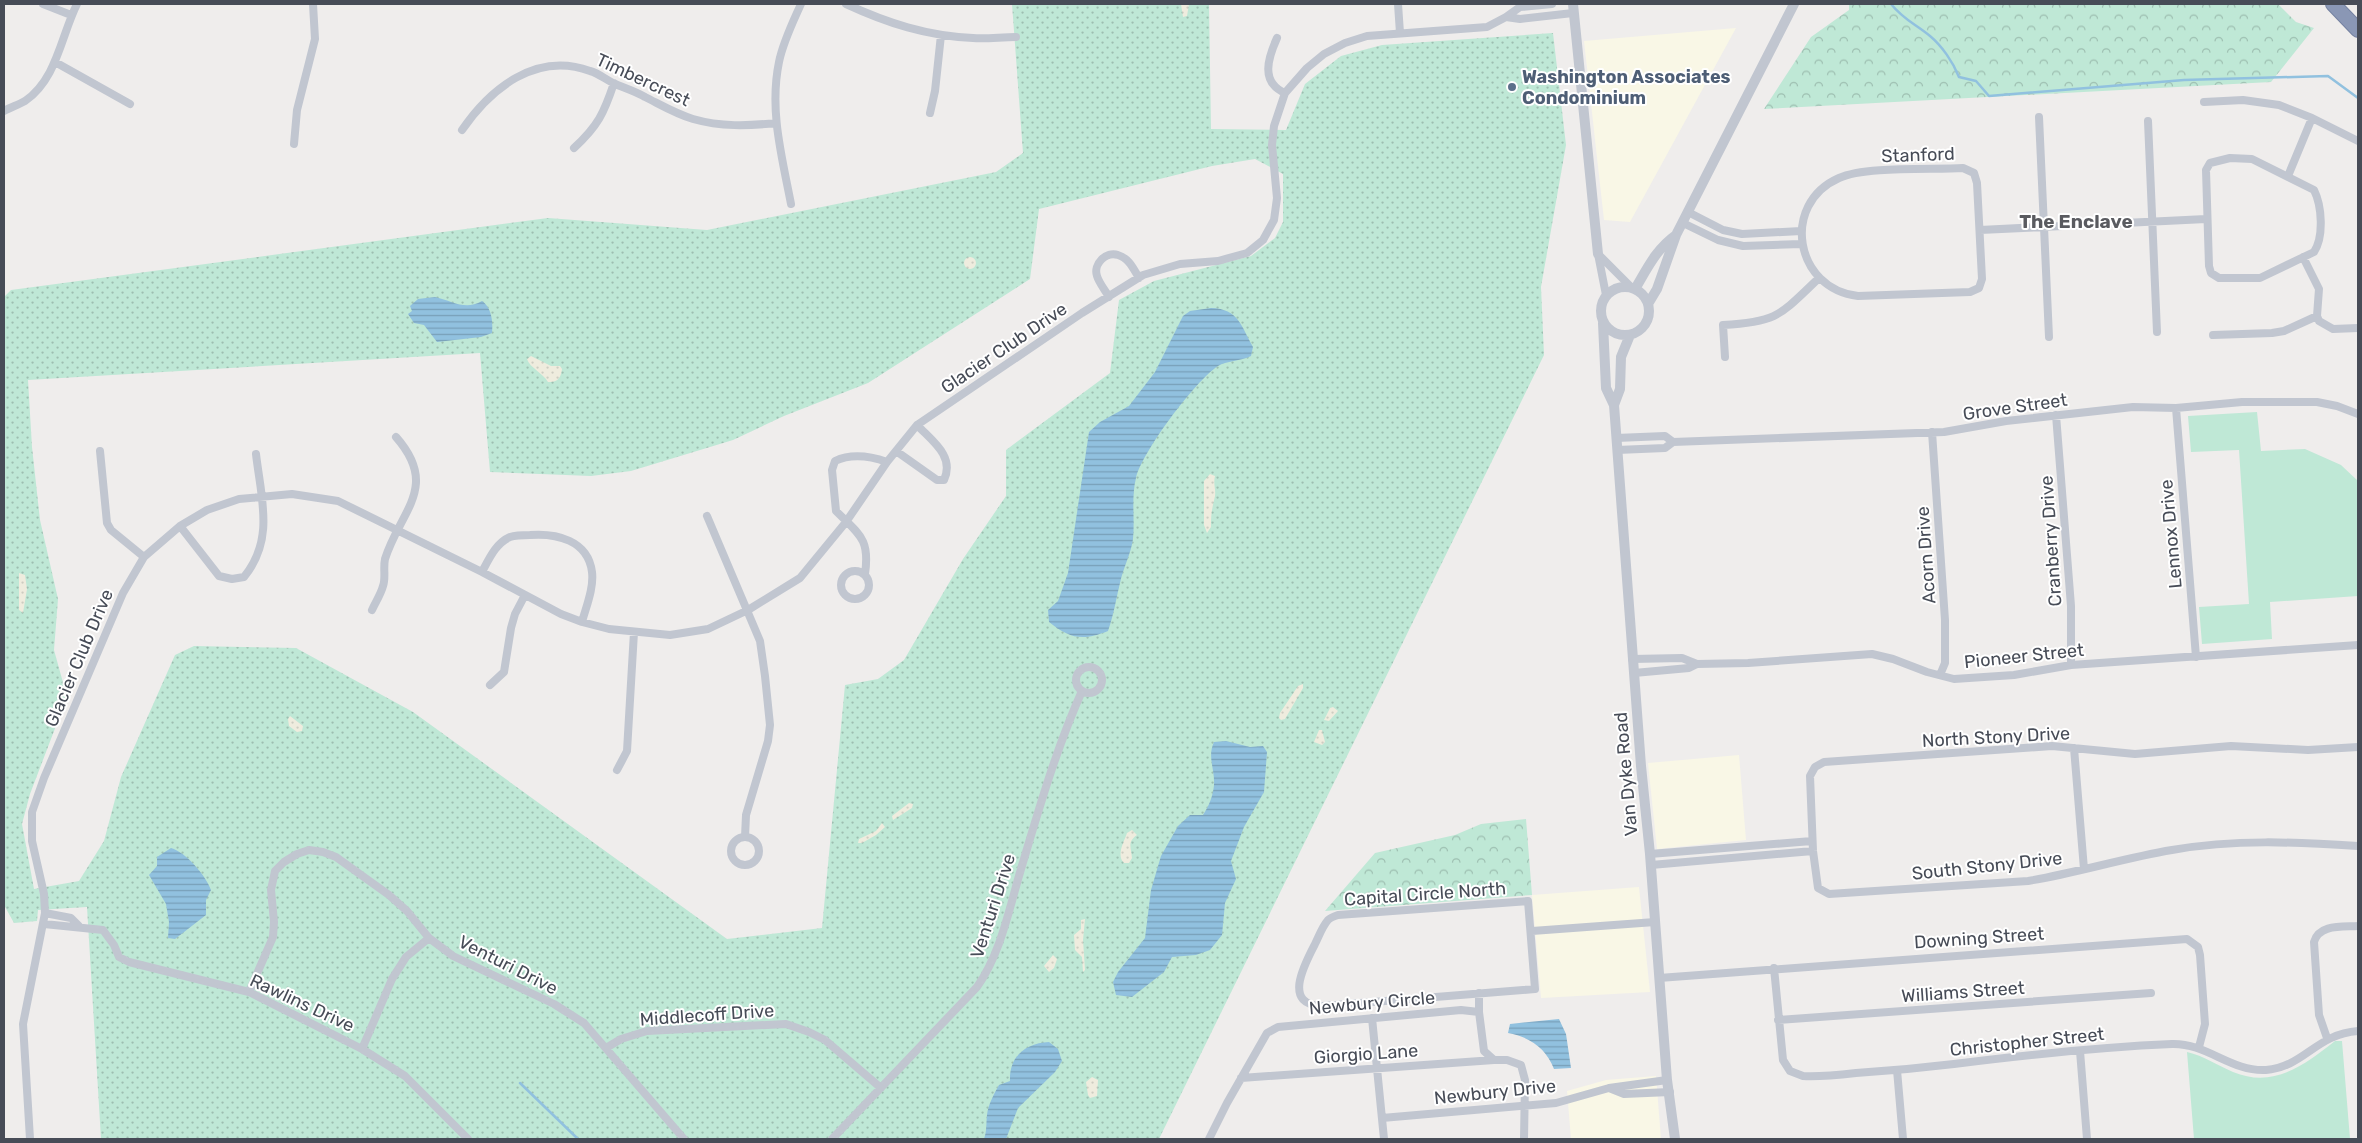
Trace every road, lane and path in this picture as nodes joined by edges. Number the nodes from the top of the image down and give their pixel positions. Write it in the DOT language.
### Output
graph roads {
  1 [pos="43,4"];
  2 [pos="76,4"];
  3 [pos="314,4"];
  4 [pos="801,4"];
  5 [pos="846,4"];
  6 [pos="1398,4"];
  7 [pos="1552,4"];
  8 [pos="1794,4"];
  9 [pos="2333,4"];
  10 [pos="1542,5"];
  11 [pos="1573,8"];
  12 [pos="71,15"];
  13 [pos="1543,16"];
  14 [pos="1506,17"];
  15 [pos="2358,30"];
  16 [pos="1400,34"];
  17 [pos="941,35"];
  18 [pos="1016,37"];
  19 [pos="1277,38"];
  20 [pos="55,62"];
  21 [pos="614,83"];
  22 [pos="1285,93"];
  23 [pos="2204,102"];
  24 [pos="130,104"];
  25 [pos="4,111"];
  26 [pos="930,113"];
  27 [pos="2039,117"];
  28 [pos="2312,118"];
  29 [pos="2148,121"];
  30 [pos="776,123"];
  31 [pos="462,130"];
  32 [pos="2358,141"];
  33 [pos="294,144"];
  34 [pos="574,148"];
  35 [pos="2288,176"];
  36 [pos="791,204"];
  37 [pos="1688,212"];
  38 [pos="2206,219"];
  39 [pos="1683,222"];
  40 [pos="2152,222"];
  41 [pos="2044,226"];
  42 [pos="1980,230"];
  43 [pos="1801,231"];
  44 [pos="1676,235"];
  45 [pos="1801,244"];
  46 [pos="1598,254"];
  47 [pos="2303,257"];
  48 [pos="1139,278"];
  49 [pos="1819,278"];
  50 [pos="1633,288"];
  51 [pos="1606,295"];
  52 [pos="1109,297"];
  53 [pos="1648,304"];
  54 [pos="2317,316"];
  55 [pos="1603,323"];
  56 [pos="2358,328"];
  57 [pos="2157,332"];
  58 [pos="1630,335"];
  59 [pos="2214,335"];
  60 [pos="2049,337"];
  61 [pos="1725,357"];
  62 [pos="1614,405"];
  63 [pos="2176,408"];
  64 [pos="2358,414"];
  65 [pos="2056,415"];
  66 [pos="917,424"];
  67 [pos="1932,432"];
  68 [pos="396,437"];
  69 [pos="1616,438"];
  70 [pos="1673,442"];
  71 [pos="1617,450"];
  72 [pos="100,451"];
  73 [pos="896,451"];
  74 [pos="256,454"];
  75 [pos="887,462"];
  76 [pos="261,496"];
  77 [pos="707,516"];
  78 [pos="846,522"];
  79 [pos="180,526"];
  80 [pos="398,531"];
  81 [pos="144,557"];
  82 [pos="482,572"];
  83 [pos="865,574"];
  84 [pos="525,595"];
  85 [pos="372,610"];
  86 [pos="748,610"];
  87 [pos="582,622"];
  88 [pos="634,632"];
  89 [pos="2358,645"];
  90 [pos="2196,657"];
  91 [pos="1632,659"];
  92 [pos="1697,664"];
  93 [pos="2071,665"];
  94 [pos="1634,673"];
  95 [pos="1940,675"];
  96 [pos="490,685"];
  97 [pos="1082,691"];
  98 [pos="2358,746"];
  99 [pos="2074,748"];
  100 [pos="617,770"];
  101 [pos="745,837"];
  102 [pos="1812,841"];
  103 [pos="2358,846"];
  104 [pos="1813,851"];
  105 [pos="1651,860"];
  106 [pos="2084,869"];
  107 [pos="45,913"];
  108 [pos="1655,922"];
  109 [pos="44,924"];
  110 [pos="79,926"];
  111 [pos="2358,926"];
  112 [pos="1532,931"];
  113 [pos="429,938"];
  114 [pos="1774,968"];
  115 [pos="1659,978"];
  116 [pos="249,992"];
  117 [pos="2151,993"];
  118 [pos="1479,994"];
  119 [pos="1479,1012"];
  120 [pos="1372,1018"];
  121 [pos="1778,1020"];
  122 [pos="2358,1031"];
  123 [pos="2327,1038"];
  124 [pos="2199,1047"];
  125 [pos="362,1048"];
  126 [pos="606,1048"];
  127 [pos="2080,1051"];
  128 [pos="1494,1060"];
  129 [pos="1377,1069"];
  130 [pos="1897,1070"];
  131 [pos="1241,1078"];
  132 [pos="1667,1080"];
  133 [pos="881,1088"];
  134 [pos="1609,1088"];
  135 [pos="1670,1092"];
  136 [pos="1525,1105"];
  137 [pos="1382,1118"];
  138 [pos="30,1139"];
  139 [pos="468,1139"];
  140 [pos="684,1139"];
  141 [pos="832,1139"];
  142 [pos="1209,1139"];
  143 [pos="1384,1139"];
  144 [pos="1524,1139"];
  145 [pos="1675,1139"];
  146 [pos="1903,1139"];
  147 [pos="2087,1139"];
  1 -- 12 [label="street"];
  2 -- 12 [label="street"];
  3 -- 33 [label="street"];
  4 -- 30 [label="street"];
  5 -- 17 [label="street"];
  6 -- 16 [label="street"];
  7 -- 10 [label="street, Glacier Club Drive"];
  8 -- 37 [label="street"];
  9 -- 15 [label="highway"];
  10 -- 13 [label="street"];
  10 -- 14 [label="street, Glacier Club Drive"];
  11 -- 13 [label="street, Glacier Club Drive"];
  11 -- 46 [label="street"];
  12 -- 20 [label="street"];
  13 -- 14 [label="street, Glacier Club Drive"];
  14 -- 16 [label="street, Glacier Club Drive"];
  16 -- 22 [label="street, Glacier Club Drive"];
  17 -- 18 [label="street"];
  17 -- 26 [label="street"];
  19 -- 22 [label="street"];
  20 -- 24 [label="street"];
  20 -- 25 [label="street"];
  21 -- 30 [label="street, Timbercrest"];
  21 -- 31 [label="street, Timbercrest"];
  21 -- 34 [label="street"];
  22 -- 48 [label="street, Glacier Club Drive"];
  23 -- 28 [label="street"];
  27 -- 41 [label="street"];
  28 -- 32 [label="street"];
  28 -- 35 [label="street"];
  29 -- 40 [label="street"];
  30 -- 36 [label="street"];
  35 -- 38 [label="street"];
  35 -- 47 [label="street"];
  37 -- 39 [label="street"];
  37 -- 43 [label="street"];
  38 -- 40 [label="street"];
  38 -- 47 [label="street"];
  39 -- 44 [label="street"];
  39 -- 45 [label="street"];
  40 -- 41 [label="street"];
  40 -- 57 [label="street"];
  41 -- 42 [label="street"];
  41 -- 60 [label="street"];
  42 -- 43 [label="street, Stanford"];
  42 -- 49 [label="street"];
  43 -- 45 [label="street, Stanford"];
  44 -- 50 [label="street"];
  44 -- 53 [label="street"];
  45 -- 49 [label="street"];
  46 -- 50 [label="street"];
  46 -- 51 [label="street"];
  47 -- 54 [label="street"];
  48 -- 52 [label="street, Glacier Club Drive"];
  48 -- 52 [label="street"];
  49 -- 61 [label="street"];
  50 -- 51 [label="street"];
  50 -- 53 [label="street"];
  51 -- 55 [label="street"];
  52 -- 66 [label="street, Glacier Club Drive"];
  53 -- 58 [label="street"];
  54 -- 56 [label="street"];
  54 -- 59 [label="street"];
  55 -- 58 [label="street"];
  55 -- 62 [label="street, Van Dyke Road"];
  58 -- 62 [label="street, Van Dyke Road"];
  62 -- 69 [label="street, Van Dyke Road"];
  63 -- 64 [label="street, Grove Street"];
  63 -- 65 [label="street, Grove Street"];
  63 -- 90 [label="street, Lennox Drive"];
  65 -- 67 [label="street, Grove Street"];
  65 -- 93 [label="street, Cranberry Drive"];
  66 -- 73 [label="street, Glacier Club Drive"];
  66 -- 73 [label="street"];
  67 -- 70 [label="street, Grove Street"];
  67 -- 95 [label="street, Acorn Drive"];
  68 -- 80 [label="street"];
  69 -- 70 [label="street, Grove Street"];
  69 -- 71 [label="street, Van Dyke Road"];
  70 -- 71 [label="street, Grove Street"];
  71 -- 91 [label="street, Van Dyke Road"];
  72 -- 81 [label="street"];
  73 -- 75 [label="street, Glacier Club Drive"];
  74 -- 76 [label="street"];
  75 -- 78 [label="street, Glacier Club Drive"];
  75 -- 78 [label="street"];
  76 -- 79 [label="street, Glacier Club Drive"];
  76 -- 79 [label="street"];
  76 -- 80 [label="street, Glacier Club Drive"];
  77 -- 86 [label="street"];
  78 -- 83 [label="street"];
  78 -- 86 [label="street, Glacier Club Drive"];
  79 -- 81 [label="street, Glacier Club Drive"];
  80 -- 82 [label="street, Glacier Club Drive"];
  80 -- 85 [label="street"];
  81 -- 107 [label="street, Glacier Club Drive"];
  82 -- 84 [label="street, Glacier Club Drive"];
  82 -- 87 [label="street"];
  84 -- 87 [label="street, Glacier Club Drive"];
  84 -- 96 [label="street"];
  86 -- 88 [label="street, Glacier Club Drive"];
  86 -- 101 [label="street"];
  87 -- 88 [label="street, Glacier Club Drive"];
  88 -- 100 [label="street"];
  89 -- 90 [label="street, Pioneer Street"];
  90 -- 93 [label="street, Pioneer Street"];
  91 -- 92 [label="street, Pioneer Street"];
  91 -- 94 [label="street, Van Dyke Road"];
  92 -- 94 [label="street, Pioneer Street"];
  92 -- 95 [label="street, Pioneer Street"];
  93 -- 95 [label="street, Pioneer Street"];
  94 -- 105 [label="street, Van Dyke Road"];
  97 -- 133 [label="street, Venturi Drive"];
  98 -- 99 [label="street, North Stony Drive"];
  99 -- 102 [label="street, North Stony Drive"];
  99 -- 106 [label="street"];
  102 -- 104 [label="street"];
  102 -- 105 [label="street"];
  103 -- 106 [label="street, South Stony Drive"];
  104 -- 105 [label="street"];
  104 -- 106 [label="street, South Stony Drive"];
  105 -- 108 [label="street, Van Dyke Road"];
  107 -- 109 [label="street, Glacier Club Drive"];
  107 -- 110 [label="street, Rawlins Drive"];
  108 -- 112 [label="street"];
  108 -- 115 [label="street, Van Dyke Road"];
  109 -- 110 [label="street, Rawlins Drive"];
  109 -- 138 [label="street, Glacier Club Drive"];
  110 -- 116 [label="street, Rawlins Drive"];
  111 -- 123 [label="street"];
  112 -- 118 [label="street"];
  112 -- 118 [label="street, Capital Circle North"];
  113 -- 116 [label="street, Venturi Drive"];
  113 -- 125 [label="street"];
  113 -- 126 [label="street, Venturi Drive"];
  114 -- 115 [label="street, Downing Street"];
  114 -- 121 [label="street, Christopher Street"];
  114 -- 124 [label="street, Downing Street"];
  115 -- 132 [label="street, Van Dyke Road"];
  116 -- 125 [label="street, Rawlins Drive"];
  117 -- 121 [label="street, Williams Street"];
  118 -- 119 [label="street"];
  119 -- 120 [label="street, Newbury Circle"];
  119 -- 128 [label="street"];
  120 -- 129 [label="street"];
  120 -- 131 [label="street, Newbury Circle"];
  121 -- 130 [label="street, Christopher Street"];
  122 -- 123 [label="street, Christopher Street"];
  123 -- 124 [label="street, Christopher Street"];
  124 -- 127 [label="street, Christopher Street"];
  125 -- 139 [label="street, Rawlins Drive"];
  126 -- 133 [label="street, Middlecoff Drive"];
  126 -- 140 [label="street, Venturi Drive"];
  127 -- 130 [label="street, Christopher Street"];
  127 -- 147 [label="street"];
  128 -- 129 [label="street, Giorgio Lane"];
  128 -- 136 [label="street"];
  129 -- 131 [label="street, Giorgio Lane"];
  129 -- 137 [label="street"];
  130 -- 146 [label="street"];
  131 -- 142 [label="street, Newbury Circle"];
  132 -- 134 [label="street, Newbury Drive"];
  132 -- 135 [label="street, Van Dyke Road"];
  133 -- 141 [label="street, Venturi Drive"];
  134 -- 135 [label="street, Newbury Drive"];
  134 -- 136 [label="street, Newbury Drive"];
  135 -- 145 [label="street, Van Dyke Road"];
  136 -- 137 [label="street, Newbury Drive"];
  136 -- 144 [label="street"];
  137 -- 143 [label="street"];
}
